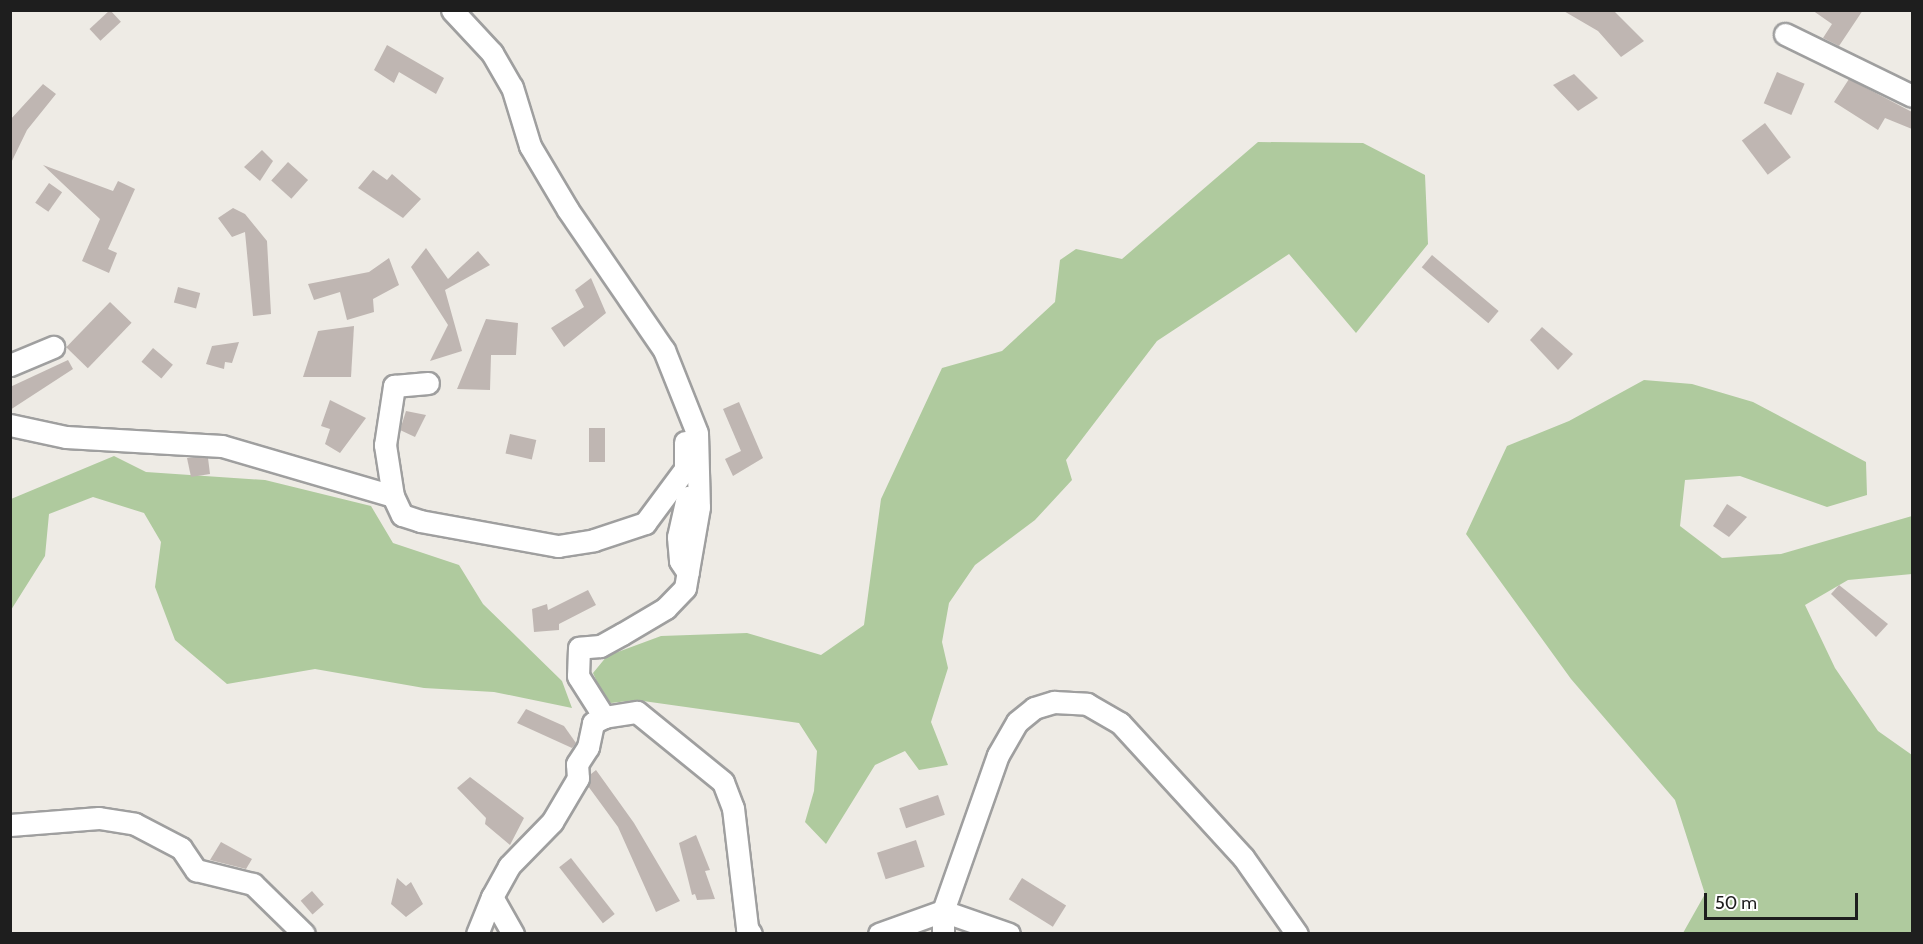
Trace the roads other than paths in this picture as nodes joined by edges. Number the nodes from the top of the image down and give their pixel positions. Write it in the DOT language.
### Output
graph roads {
  1 [pos="452,10"];
  2 [pos="1785,34"];
  3 [pos="1912,96"];
  4 [pos="53,347"];
  5 [pos="10,365"];
  6 [pos="428,382"];
  7 [pos="686,399"];
  8 [pos="10,425"];
  9 [pos="685,470"];
  10 [pos="393,496"];
  11 [pos="688,574"];
  12 [pos="604,717"];
  13 [pos="10,825"];
  14 [pos="492,897"];
  15 [pos="943,911"];
  16 [pos="304,933"];
  17 [pos="477,933"];
  18 [pos="513,933"];
  19 [pos="751,933"];
  20 [pos="879,933"];
  21 [pos="943,933"];
  22 [pos="1009,933"];
  23 [pos="1297,933"];
  1 -- 7 [label="street"];
  2 -- 3 [label="street"];
  4 -- 5 [label="street"];
  6 -- 10 [label="street"];
  7 -- 9 [label="street"];
  7 -- 11 [label="street"];
  8 -- 10 [label="street"];
  9 -- 10 [label="street"];
  9 -- 11 [label="street"];
  11 -- 12 [label="street"];
  12 -- 14 [label="street"];
  12 -- 19 [label="street"];
  13 -- 16 [label="street"];
  14 -- 17 [label="street"];
  14 -- 18 [label="street"];
  15 -- 20 [label="street"];
  15 -- 21 [label="street"];
  15 -- 22 [label="street"];
  15 -- 23 [label="street"];
}
